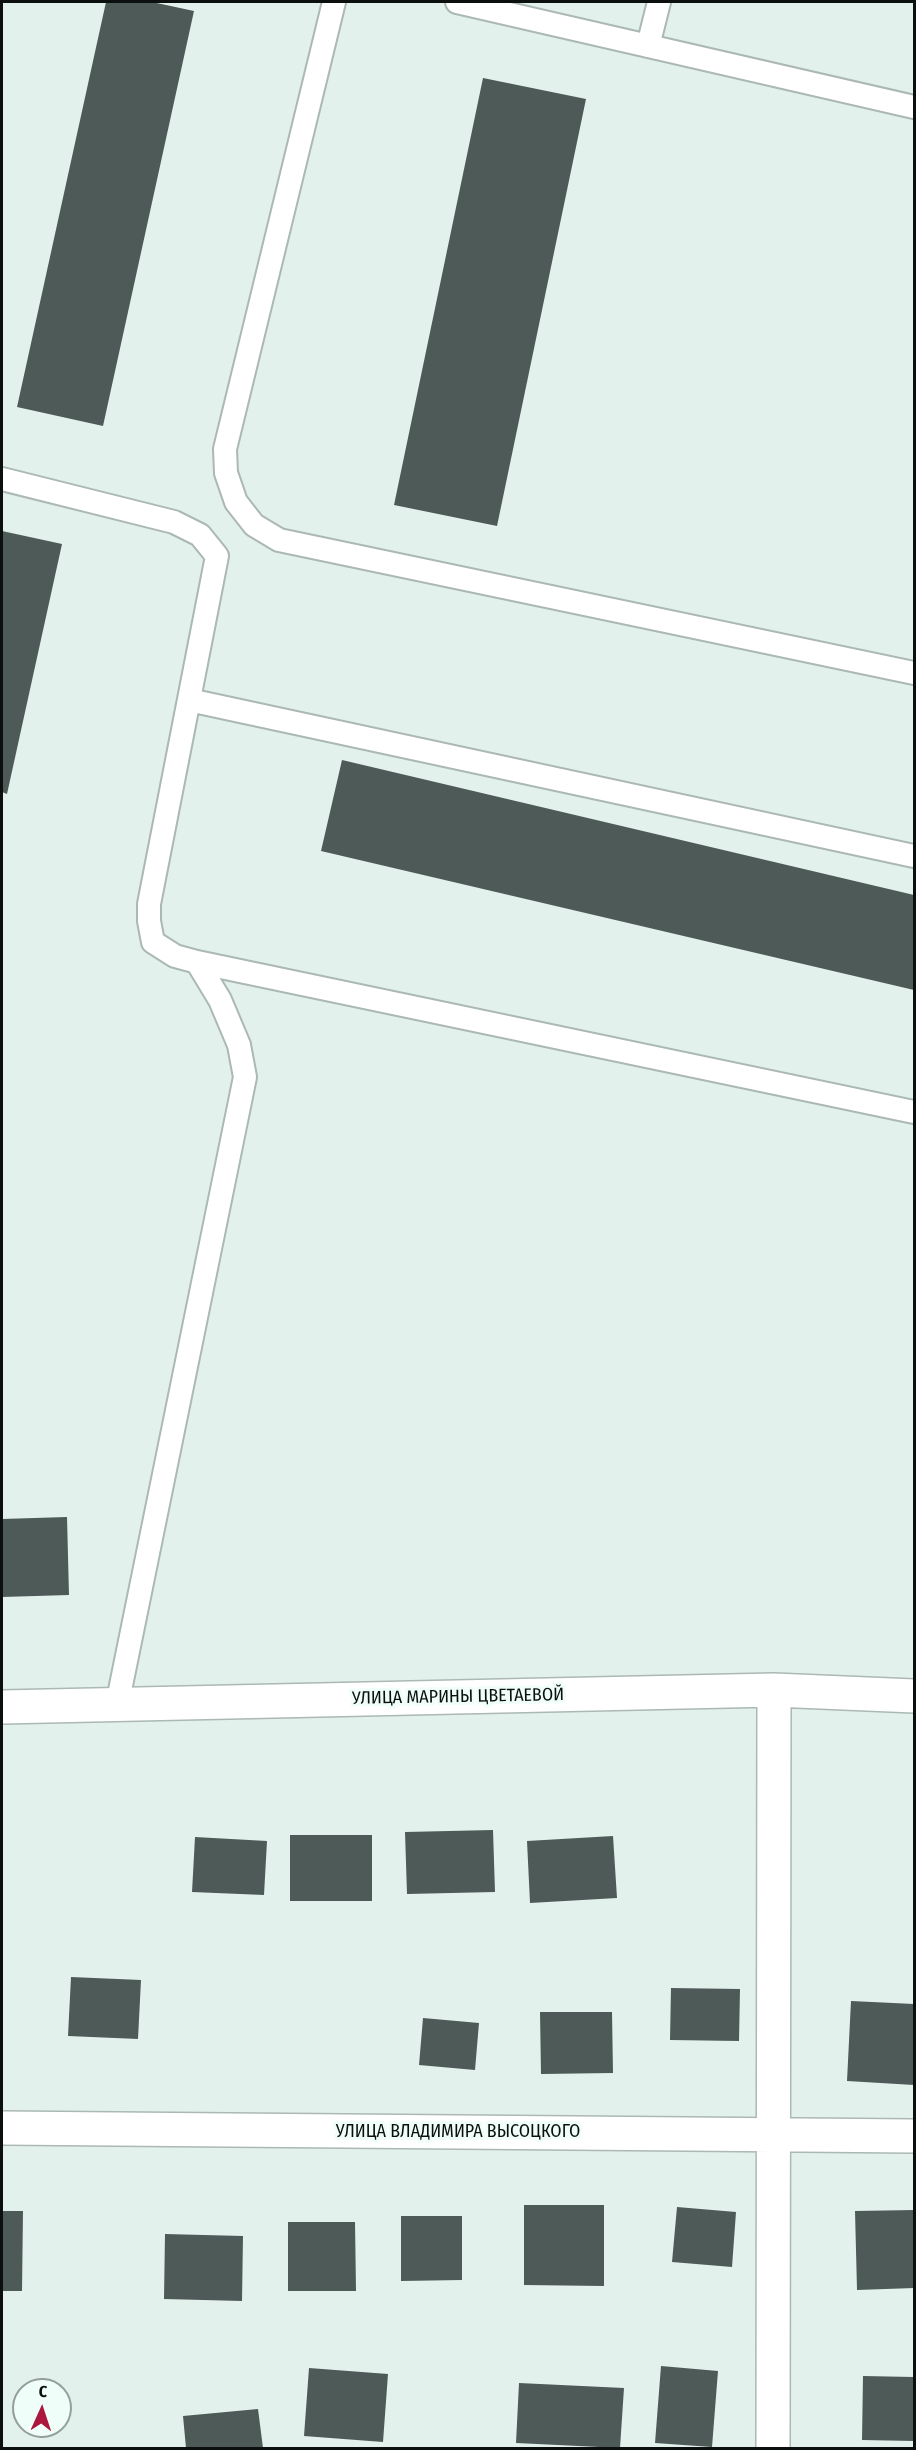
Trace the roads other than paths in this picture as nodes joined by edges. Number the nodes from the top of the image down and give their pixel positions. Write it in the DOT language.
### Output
graph roads {
  1 [pos="334,2"];
  2 [pos="458,2"];
  3 [pos="659,2"];
  4 [pos="648,46"];
  5 [pos="915,107"];
  6 [pos="2,479"];
  7 [pos="915,673"];
  8 [pos="189,700"];
  9 [pos="915,856"];
  10 [pos="197,962"];
  11 [pos="915,1112"];
  12 [pos="774,1690"];
  13 [pos="915,1696"];
  14 [pos="117,1705"];
  15 [pos="2,1707"];
  16 [pos="2,2128"];
  17 [pos="774,2135"];
  18 [pos="915,2136"];
  19 [pos="773,2448"];
  1 -- 7 [label="lane"];
  2 -- 4 [label="lane"];
  3 -- 4 [label="lane"];
  4 -- 5 [label="lane"];
  6 -- 8 [label="lane"];
  8 -- 9 [label="lane"];
  8 -- 10 [label="lane"];
  10 -- 11 [label="lane"];
  10 -- 14 [label="lane"];
  12 -- 13 [label="street, УЛИЦА МАРИНЫ ЦВЕТАЕВОЙ"];
  12 -- 14 [label="street, УЛИЦА МАРИНЫ ЦВЕТАЕВОЙ"];
  12 -- 17 [label="street"];
  14 -- 15 [label="street, УЛИЦА МАРИНЫ ЦВЕТАЕВОЙ"];
  16 -- 17 [label="street, УЛИЦА ВЛАДИМИРА ВЫСОЦКОГО"];
  17 -- 18 [label="street, УЛИЦА ВЛАДИМИРА ВЫСОЦКОГО"];
  17 -- 19 [label="street"];
}
